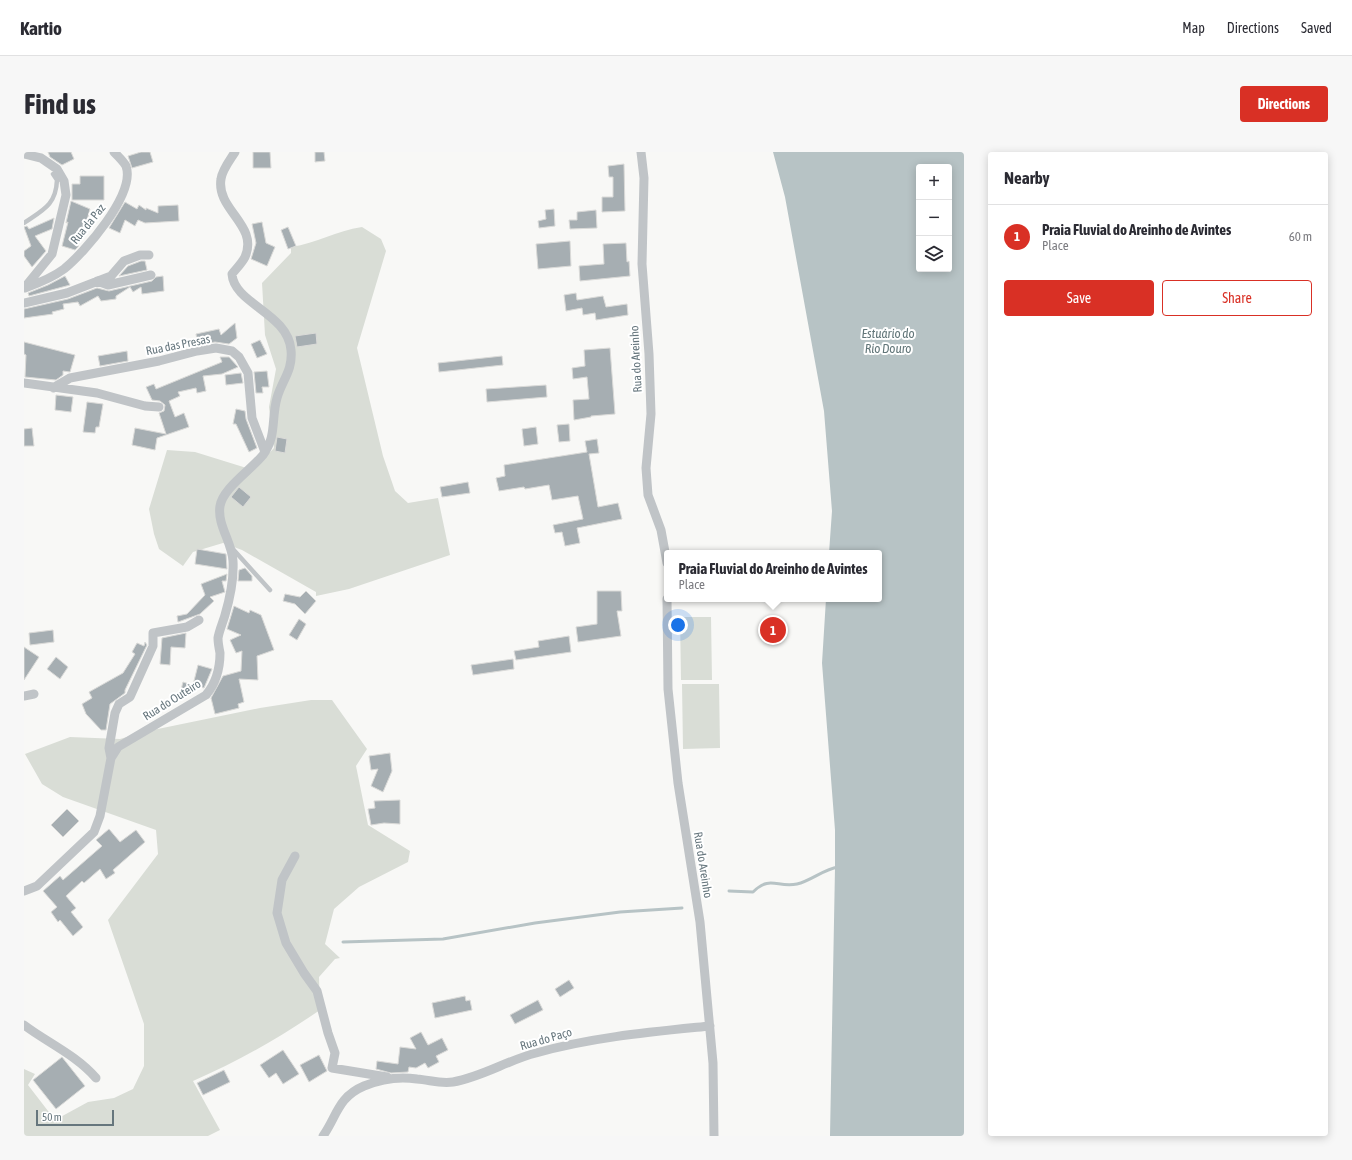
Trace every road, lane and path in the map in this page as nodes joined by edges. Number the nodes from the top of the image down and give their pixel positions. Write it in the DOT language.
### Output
graph roads {
  1 [pos="114,152"];
  2 [pos="234,152"];
  3 [pos="641,152"];
  4 [pos="24,154"];
  5 [pos="41,155"];
  6 [pos="53,174"];
  7 [pos="24,223"];
  8 [pos="149,256"];
  9 [pos="151,275"];
  10 [pos="97,281"];
  11 [pos="25,288"];
  12 [pos="24,302"];
  13 [pos="24,383"];
  14 [pos="53,388"];
  15 [pos="159,407"];
  16 [pos="265,452"];
  17 [pos="231,546"];
  18 [pos="665,550"];
  19 [pos="270,590"];
  20 [pos="667,602"];
  21 [pos="199,620"];
  22 [pos="34,694"];
  23 [pos="24,696"];
  24 [pos="111,758"];
  25 [pos="295,856"];
  26 [pos="24,891"];
  27 [pos="24,1025"];
  28 [pos="710,1026"];
  29 [pos="96,1078"];
  30 [pos="392,1078"];
  31 [pos="323,1136"];
  32 [pos="714,1136"];
  1 -- 11 [label="street, Rua da Paz"];
  2 -- 16 [label="street, Rua do Outeiro"];
  3 -- 18 [label="street, Rua do Areinho"];
  4 -- 5 [label="street"];
  5 -- 6 [label="street"];
  5 -- 11 [label="street"];
  6 -- 7 [label="lane"];
  8 -- 10 [label="street"];
  9 -- 10 [label="street"];
  10 -- 12 [label="street"];
  13 -- 14 [label="street"];
  14 -- 15 [label="street"];
  14 -- 16 [label="street, Rua das Presas"];
  16 -- 17 [label="street, Rua do Outeiro"];
  17 -- 19 [label="lane"];
  17 -- 24 [label="street, Rua do Outeiro"];
  20 -- 28 [label="street, Rua do Areinho"];
  21 -- 24 [label="street, Rua do Outeiro"];
  22 -- 23 [label="street"];
  24 -- 26 [label="street, Rua do Outeiro"];
  25 -- 30 [label="street, Rua do Paço"];
  27 -- 29 [label="street"];
  28 -- 30 [label="street, Rua do Paço"];
  28 -- 32 [label="street, Rua do Areinho"];
  30 -- 31 [label="street, Rua do Paço"];
}
